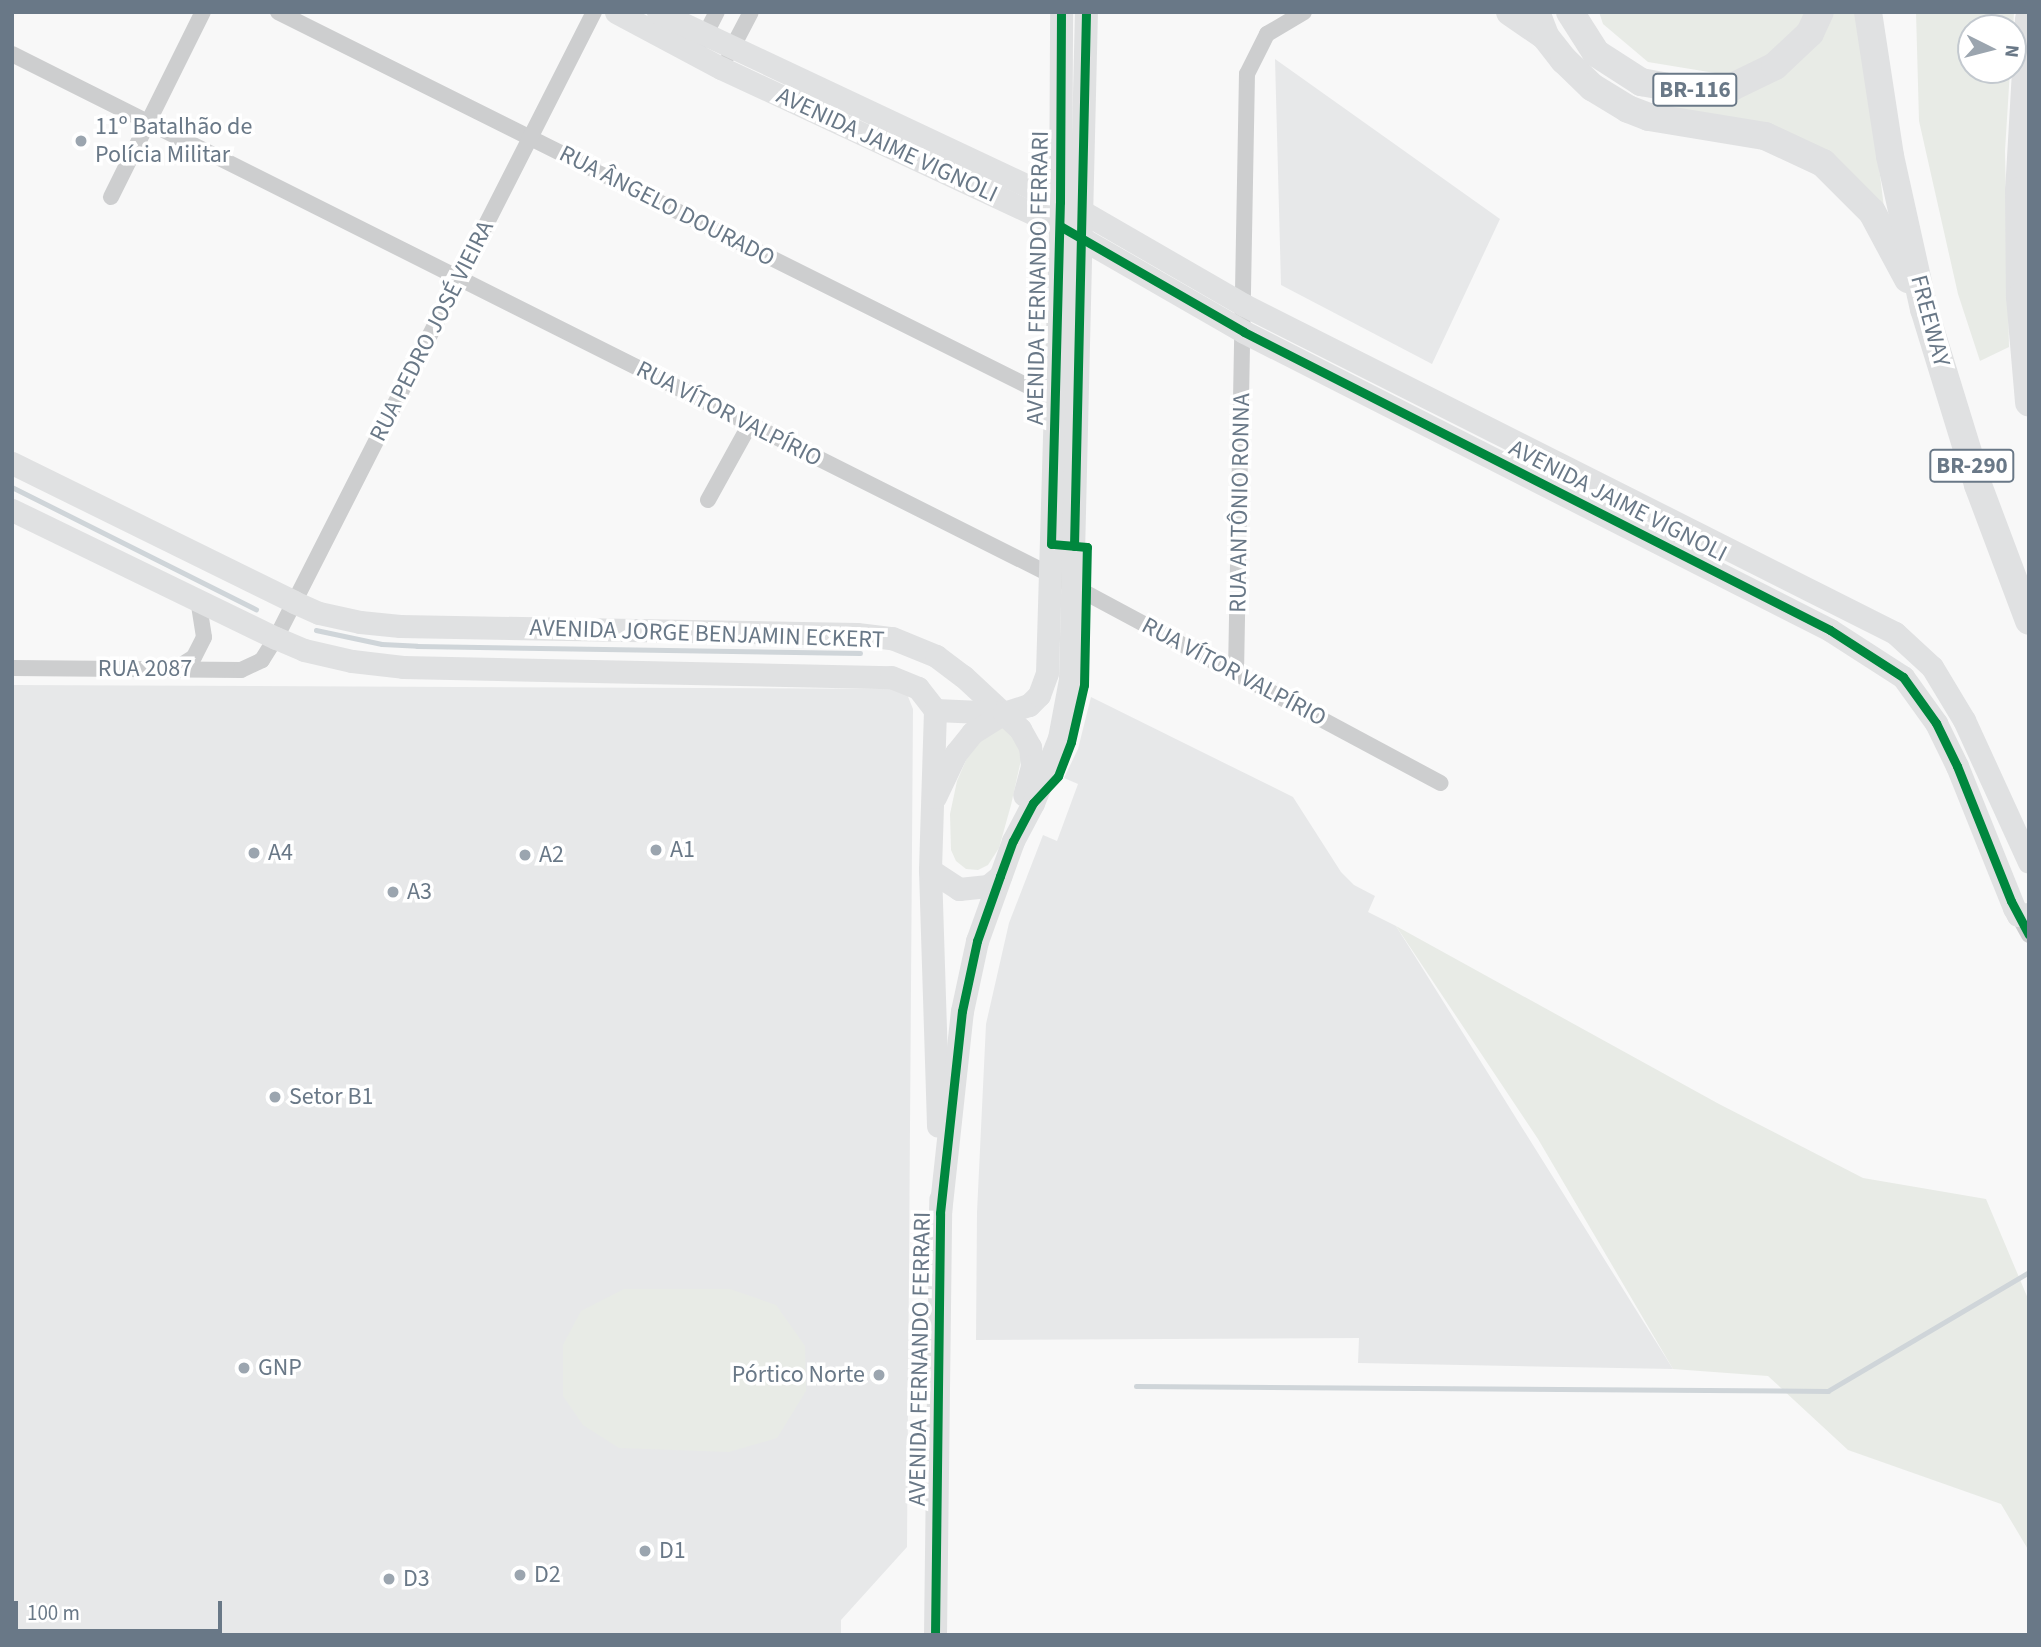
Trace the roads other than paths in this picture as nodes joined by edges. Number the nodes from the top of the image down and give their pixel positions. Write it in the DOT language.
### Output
graph roads {
  1 [pos="203,12"];
  2 [pos="278,12"];
  3 [pos="594,12"];
  4 [pos="616,12"];
  5 [pos="658,12"];
  6 [pos="717,12"];
  7 [pos="751,12"];
  8 [pos="1060,12"];
  9 [pos="1086,12"];
  10 [pos="1304,12"];
  11 [pos="1510,12"];
  12 [pos="1570,12"];
  13 [pos="1820,12"];
  14 [pos="1868,15"];
  15 [pos="2029,19"];
  16 [pos="1540,24"];
  17 [pos="700,45"];
  18 [pos="12,54"];
  19 [pos="726,59"];
  20 [pos="148,122"];
  21 [pos="530,138"];
  22 [pos="111,197"];
  23 [pos="1060,202"];
  24 [pos="1083,212"];
  25 [pos="1060,226"];
  26 [pos="1081,238"];
  27 [pos="459,278"];
  28 [pos="1244,305"];
  29 [pos="1924,309"];
  30 [pos="1244,332"];
  31 [pos="1078,361"];
  32 [pos="1055,401"];
  33 [pos="2029,402"];
  34 [pos="1077,411"];
  35 [pos="750,424"];
  36 [pos="12,463"];
  37 [pos="708,500"];
  38 [pos="12,510"];
  39 [pos="1731,550"];
  40 [pos="1050,574"];
  41 [pos="1718,574"];
  42 [pos="1073,586"];
  43 [pos="198,600"];
  44 [pos="295,602"];
  45 [pos="2029,621"];
  46 [pos="274,644"];
  47 [pos="12,668"];
  48 [pos="175,669"];
  49 [pos="1236,673"];
  50 [pos="935,710"];
  51 [pos="1004,713"];
  52 [pos="1441,783"];
  53 [pos="931,807"];
  54 [pos="1013,841"];
  55 [pos="2029,862"];
  56 [pos="930,870"];
  57 [pos="1000,876"];
  58 [pos="2029,877"];
  59 [pos="2006,885"];
  60 [pos="2025,921"];
  61 [pos="940,1213"];
  62 [pos="935,1635"];
  1 -- 20 [label="street"];
  2 -- 21 [label="street, RUA ÂNGELO DOURADO"];
  3 -- 21 [label="street, RUA PEDRO JOSÉ VIEIRA"];
  4 -- 17 [label="street, AVENIDA JAIME VIGNOLI"];
  5 -- 17 [label="street, AVENIDA JAIME VIGNOLI"];
  6 -- 17 [label="street"];
  7 -- 19 [label="street"];
  8 -- 23 [label="street, AVENIDA FERNANDO FERRARI"];
  9 -- 24 [label="street, AVENIDA FERNANDO FERRARI"];
  10 -- 28 [label="street, RUA ANTÔNIO RONNA"];
  11 -- 16 [label="highway"];
  12 -- 13 [label="highway, BR-116"];
  14 -- 29 [label="highway, FREEWAY / BR-290"];
  15 -- 33 [label="highway"];
  16 -- 29 [label="highway"];
  17 -- 19 [label="street, AVENIDA JAIME VIGNOLI"];
  18 -- 20 [label="street, RUA VÍTOR VALPÍRIO"];
  19 -- 23 [label="street, AVENIDA JAIME VIGNOLI"];
  19 -- 25 [label="street, AVENIDA JAIME VIGNOLI"];
  20 -- 22 [label="street"];
  20 -- 27 [label="street, RUA VÍTOR VALPÍRIO"];
  21 -- 27 [label="street, RUA PEDRO JOSÉ VIEIRA"];
  21 -- 32 [label="street, RUA ÂNGELO DOURADO"];
  23 -- 24 [label="street, AVENIDA JAIME VIGNOLI"];
  23 -- 25 [label="street, AVENIDA FERNANDO FERRARI"];
  24 -- 26 [label="street, AVENIDA FERNANDO FERRARI"];
  24 -- 28 [label="street, AVENIDA JAIME VIGNOLI"];
  25 -- 26 [label="street, AVENIDA JAIME VIGNOLI"];
  25 -- 32 [label="street, AVENIDA FERNANDO FERRARI"];
  26 -- 30 [label="street, AVENIDA JAIME VIGNOLI"];
  26 -- 31 [label="street, AVENIDA FERNANDO FERRARI"];
  27 -- 35 [label="street, RUA VÍTOR VALPÍRIO"];
  27 -- 44 [label="street, RUA PEDRO JOSÉ VIEIRA"];
  28 -- 30 [label="street, RUA ANTÔNIO RONNA"];
  28 -- 39 [label="street, AVENIDA JAIME VIGNOLI"];
  29 -- 45 [label="highway, FREEWAY / BR-290"];
  30 -- 41 [label="street, AVENIDA JAIME VIGNOLI"];
  30 -- 49 [label="street, RUA ANTÔNIO RONNA"];
  31 -- 32 [label="street"];
  31 -- 34 [label="street, AVENIDA FERNANDO FERRARI"];
  32 -- 34 [label="street, RUA ÂNGELO DOURADO"];
  32 -- 40 [label="street, AVENIDA FERNANDO FERRARI"];
  34 -- 42 [label="street, AVENIDA FERNANDO FERRARI"];
  35 -- 37 [label="street"];
  35 -- 40 [label="street, RUA VÍTOR VALPÍRIO"];
  36 -- 44 [label="street, AVENIDA JORGE BENJAMIN ECKERT"];
  38 -- 43 [label="street, AVENIDA JORGE BENJAMIN ECKERT"];
  39 -- 41 [label="street"];
  39 -- 55 [label="street, AVENIDA JAIME VIGNOLI"];
  40 -- 42 [label="street, RUA VÍTOR VALPÍRIO"];
  40 -- 51 [label="street, AVENIDA FERNANDO FERRARI"];
  41 -- 59 [label="street, AVENIDA JAIME VIGNOLI"];
  42 -- 49 [label="street, RUA VÍTOR VALPÍRIO"];
  42 -- 54 [label="street, AVENIDA FERNANDO FERRARI"];
  43 -- 46 [label="street, AVENIDA JORGE BENJAMIN ECKERT"];
  43 -- 48 [label="street"];
  44 -- 46 [label="street, RUA PEDRO JOSÉ VIEIRA"];
  44 -- 51 [label="street, AVENIDA JORGE BENJAMIN ECKERT"];
  46 -- 48 [label="street, RUA 2087"];
  46 -- 50 [label="street, AVENIDA JORGE BENJAMIN ECKERT"];
  47 -- 48 [label="street, RUA 2087"];
  49 -- 52 [label="street, RUA VÍTOR VALPÍRIO"];
  50 -- 51 [label="street"];
  50 -- 53 [label="street, AVENIDA FERNANDO FERRARI"];
  51 -- 53 [label="street, AVENIDA FERNANDO FERRARI"];
  51 -- 54 [label="street, AVENIDA JORGE BENJAMIN ECKERT"];
  53 -- 56 [label="street, AVENIDA FERNANDO FERRARI"];
  54 -- 57 [label="street, AVENIDA FERNANDO FERRARI"];
  56 -- 57 [label="street"];
  56 -- 61 [label="street, AVENIDA FERNANDO FERRARI"];
  57 -- 61 [label="street, AVENIDA FERNANDO FERRARI"];
  58 -- 59 [label="street"];
  59 -- 60 [label="street, AVENIDA JAIME VIGNOLI"];
  61 -- 62 [label="street, AVENIDA FERNANDO FERRARI"];
}
